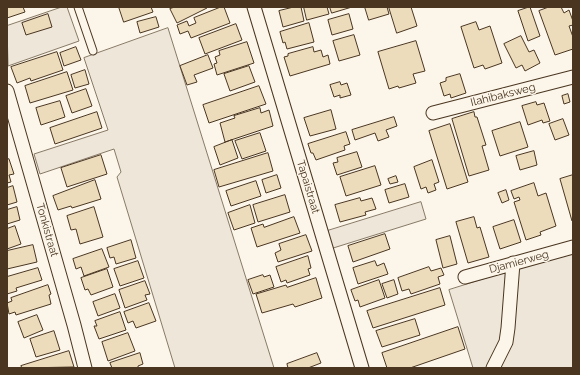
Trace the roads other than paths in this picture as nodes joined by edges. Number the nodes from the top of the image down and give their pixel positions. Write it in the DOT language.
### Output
graph roads {
  1 [pos="78,7"];
  2 [pos="254,7"];
  3 [pos="92,51"];
  4 [pos="573,77"];
  5 [pos="7,91"];
  6 [pos="433,113"];
  7 [pos="573,247"];
  8 [pos="512,263"];
  9 [pos="465,277"];
  10 [pos="85,368"];
  11 [pos="362,368"];
  12 [pos="493,368"];
  1 -- 3 [label="lane"];
  2 -- 11 [label="street, Tapaistraat"];
  4 -- 6 [label="street, Ilahibaksweg"];
  5 -- 10 [label="street, Tonkistraat"];
  7 -- 8 [label="street, Djamierweg"];
  8 -- 9 [label="street, Djamierweg"];
  8 -- 12 [label="street"];
}
